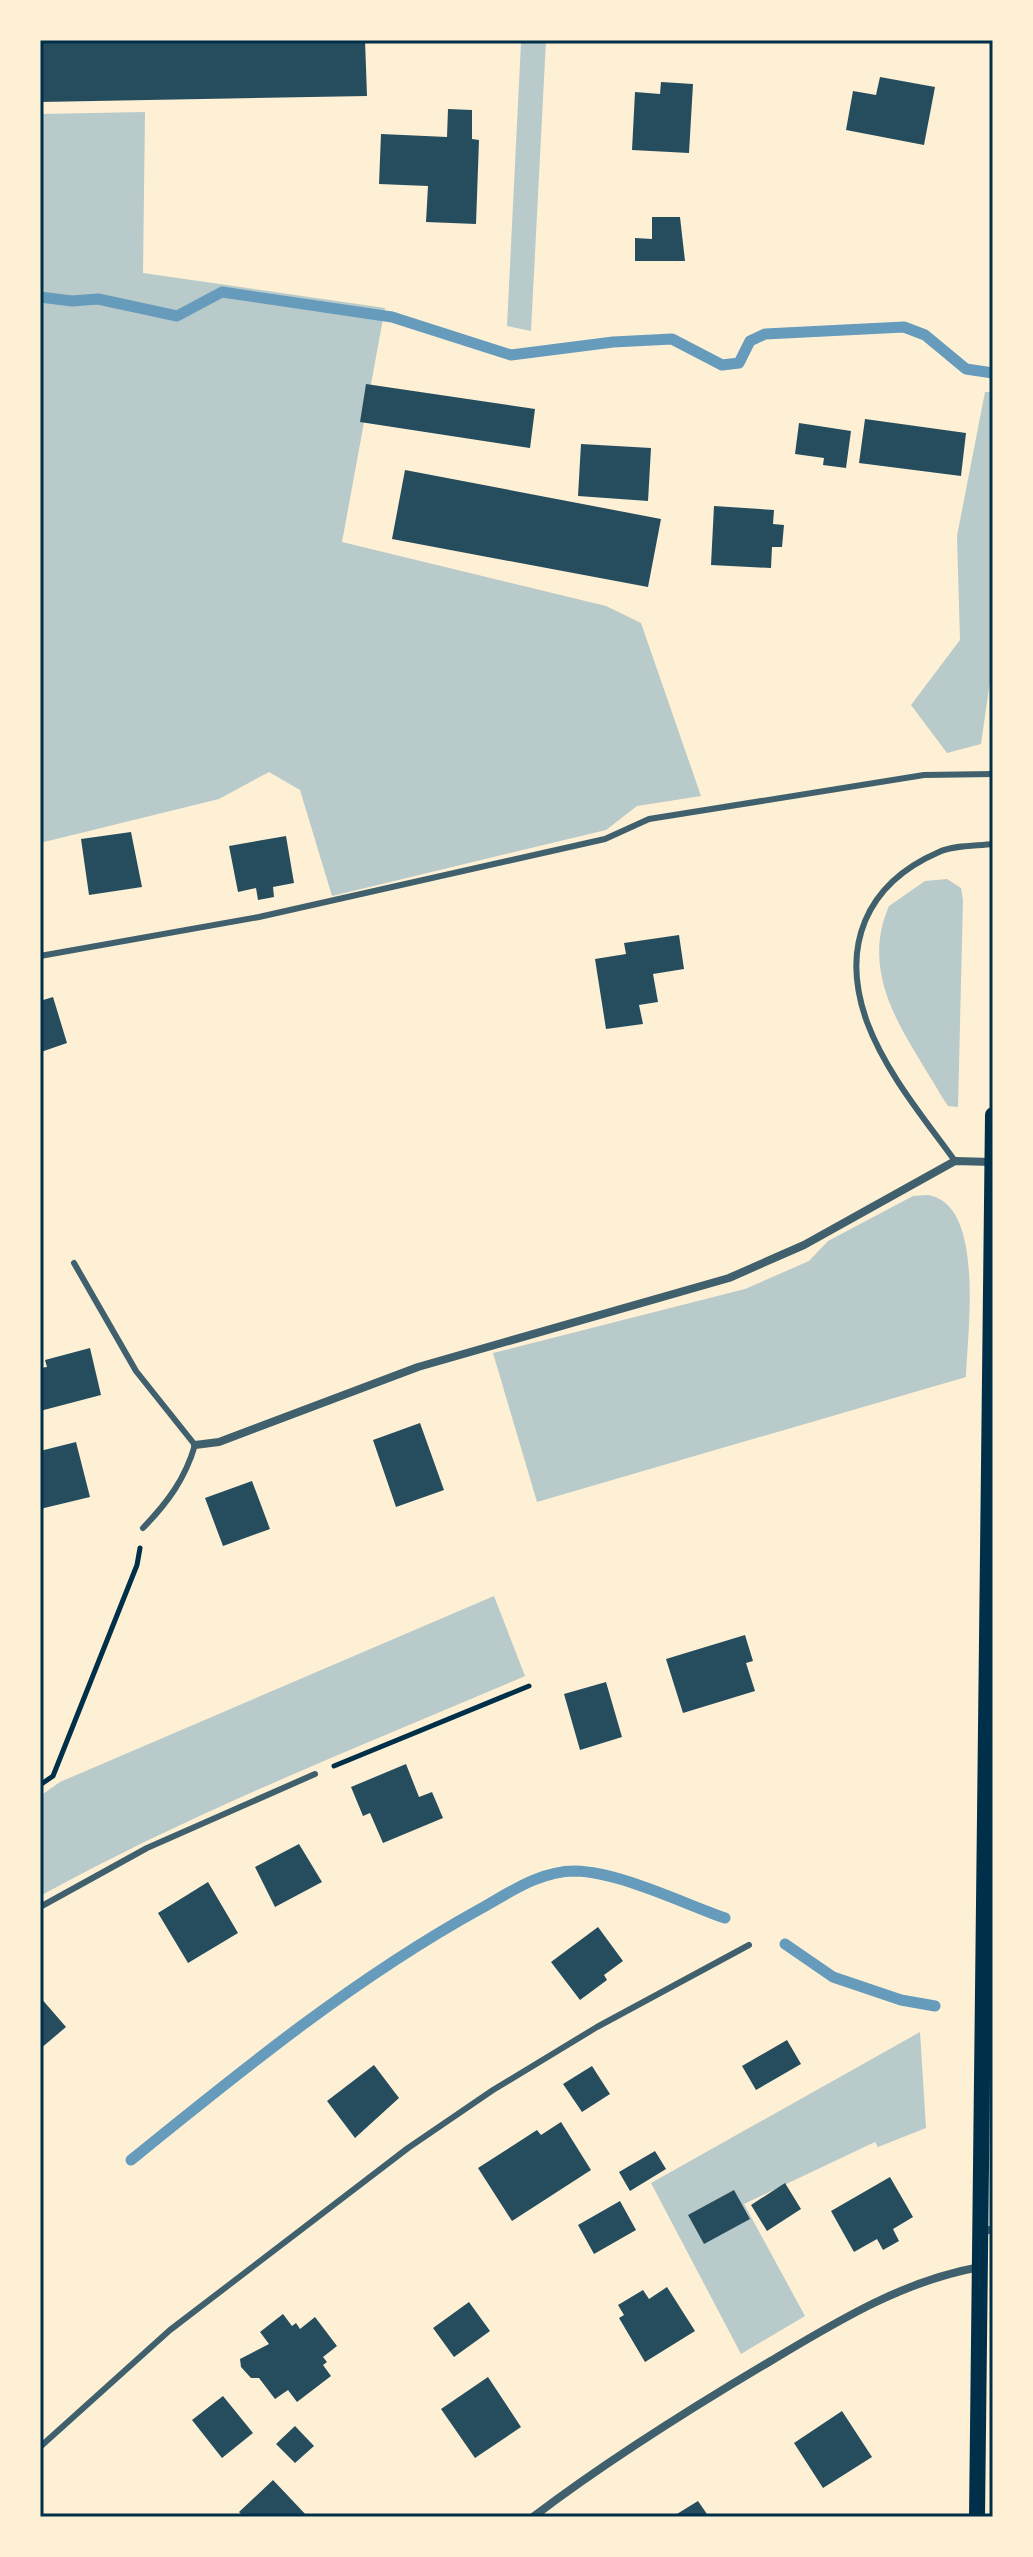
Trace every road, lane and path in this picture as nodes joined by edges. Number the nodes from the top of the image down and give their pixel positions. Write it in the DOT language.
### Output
graph roads {
  1 [pos="993,774"];
  2 [pos="993,844"];
  3 [pos="40,956"];
  4 [pos="993,1115"];
  5 [pos="955,1161"];
  6 [pos="992,1162"];
  7 [pos="74,1263"];
  8 [pos="992,1416"];
  9 [pos="195,1445"];
  10 [pos="143,1528"];
  11 [pos="529,1686"];
  12 [pos="315,1774"];
  13 [pos="40,1785"];
  14 [pos="990,1846"];
  15 [pos="40,1907"];
  16 [pos="749,1945"];
  17 [pos="987,2230"];
  18 [pos="981,2267"];
  19 [pos="40,2447"];
  20 [pos="533,2517"];
  21 [pos="977,2517"];
  1 -- 3 [label="lane"];
  2 -- 5 [label="lane"];
  4 -- 6 [label="main road"];
  5 -- 6 [label="street"];
  5 -- 9 [label="street"];
  6 -- 8 [label="main road"];
  7 -- 9 [label="lane"];
  8 -- 14 [label="main road"];
  9 -- 10 [label="lane"];
  10 -- 13 [label="path"];
  11 -- 12 [label="path"];
  12 -- 15 [label="lane"];
  14 -- 17 [label="main road"];
  16 -- 19 [label="lane"];
  17 -- 18 [label="main road"];
  18 -- 20 [label="street"];
  18 -- 21 [label="main road"];
}
